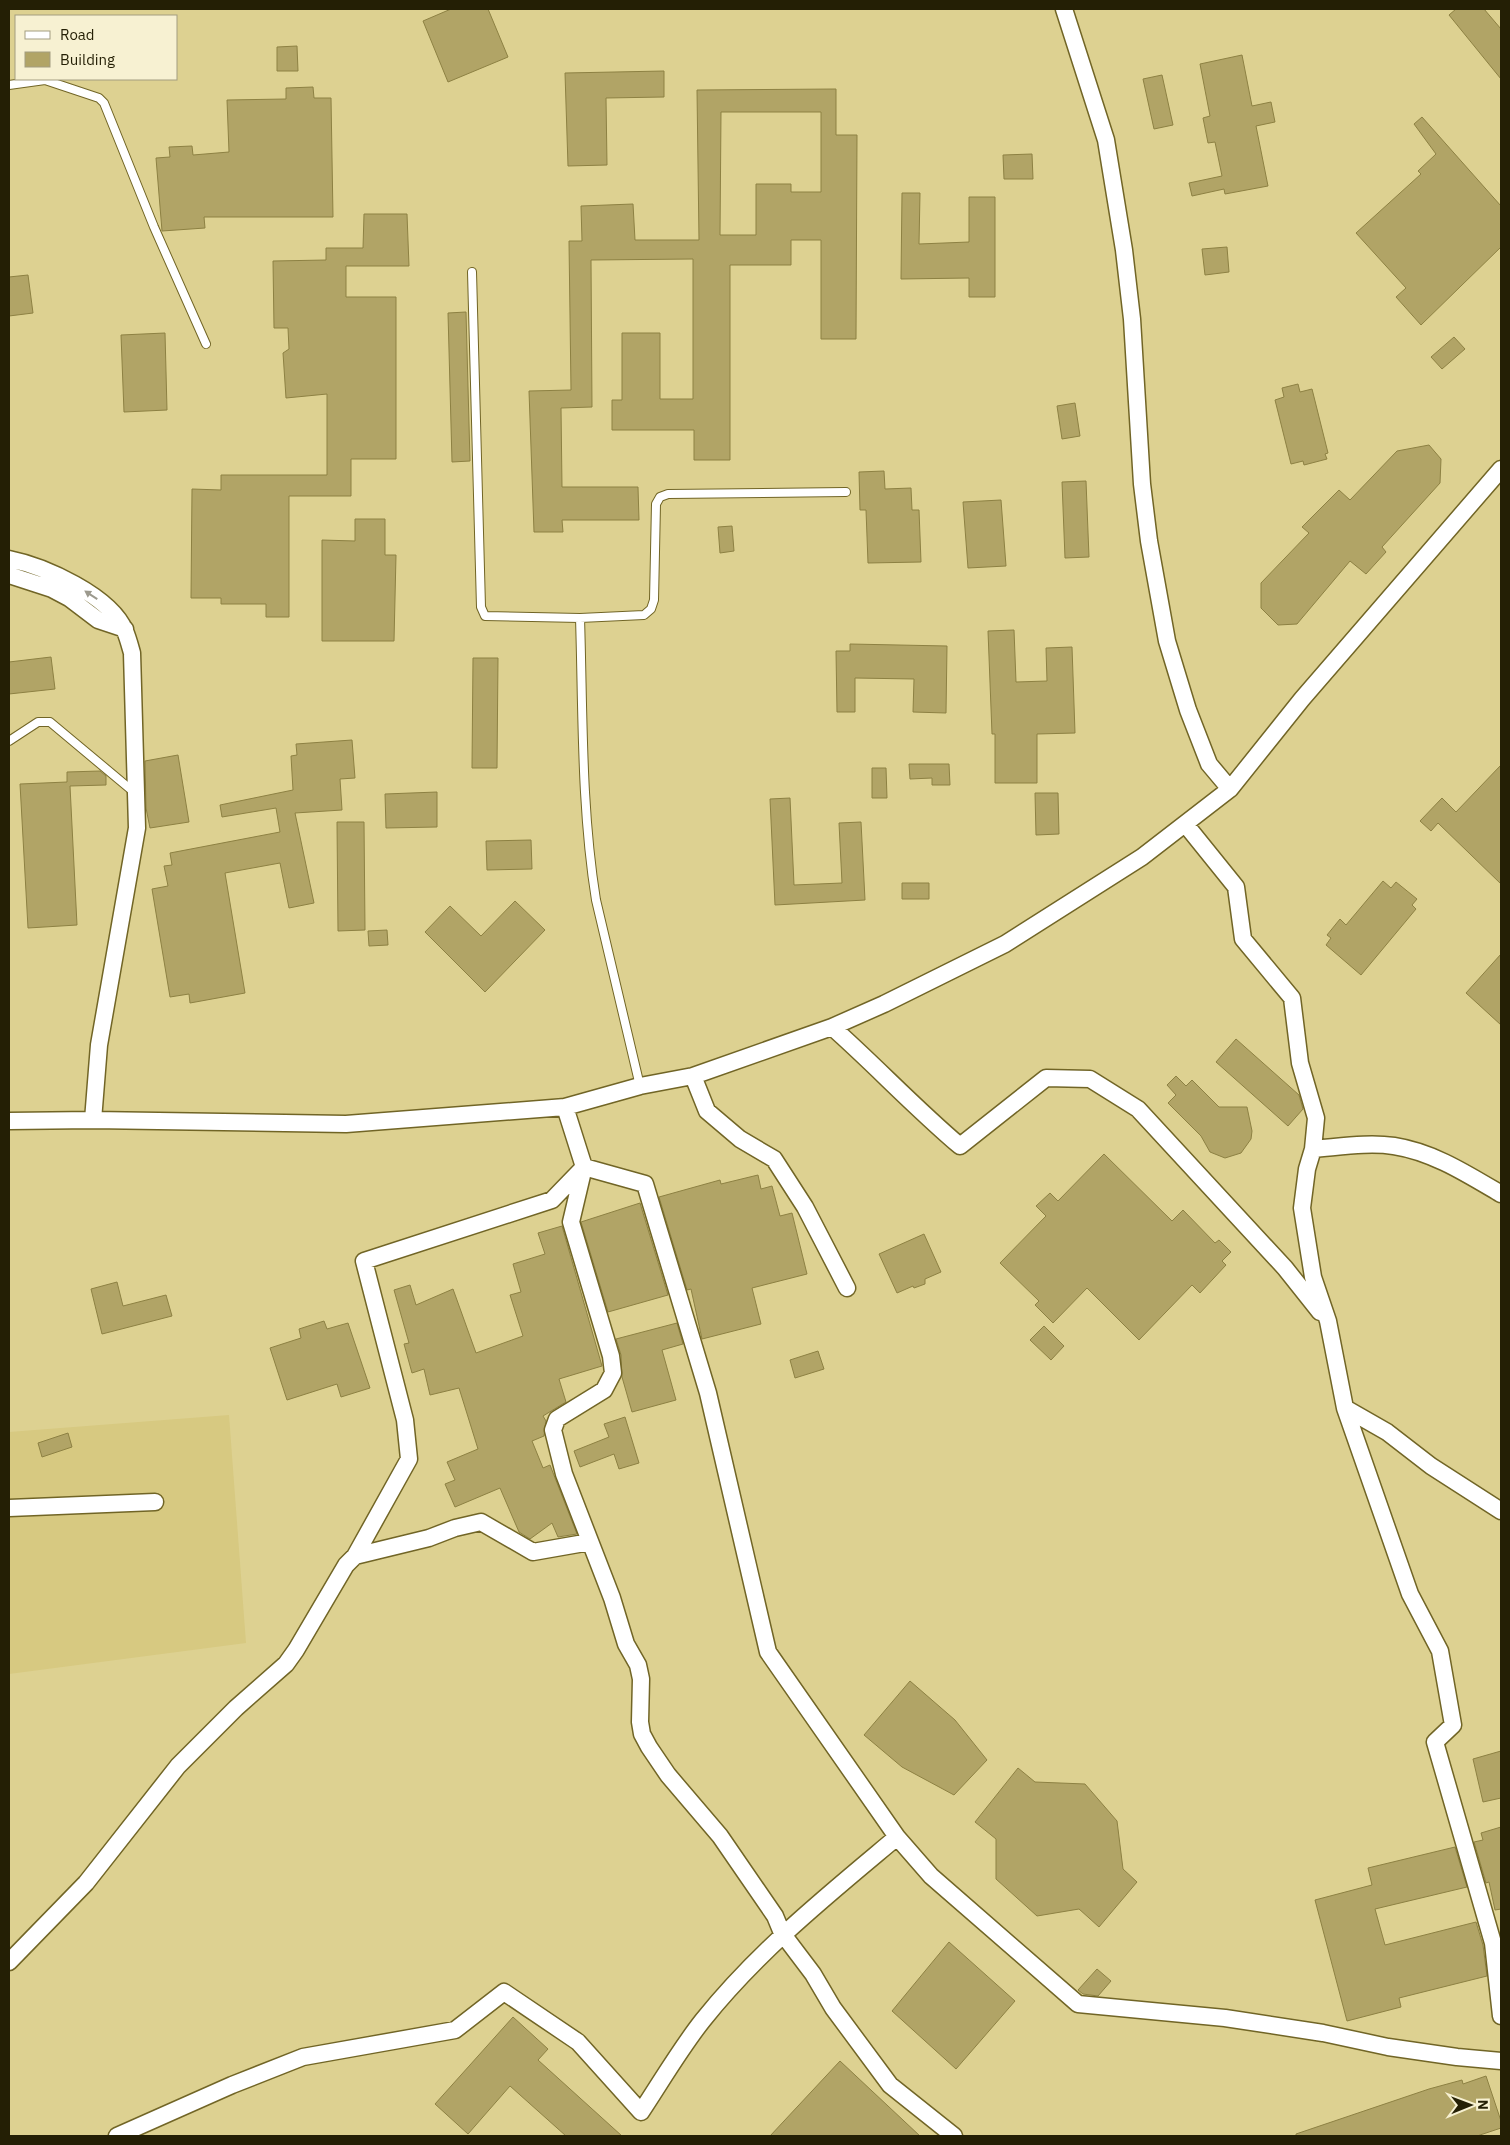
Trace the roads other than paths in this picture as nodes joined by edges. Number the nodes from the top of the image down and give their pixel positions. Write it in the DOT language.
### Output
graph roads {
  1 [pos="1064,9"];
  2 [pos="9,85"];
  3 [pos="472,272"];
  4 [pos="206,344"];
  5 [pos="1501,470"];
  6 [pos="846,492"];
  7 [pos="9,559"];
  8 [pos="9,575"];
  9 [pos="580,618"];
  10 [pos="125,629"];
  11 [pos="9,741"];
  12 [pos="1230,789"];
  13 [pos="136,794"];
  14 [pos="1186,825"];
  15 [pos="832,1027"];
  16 [pos="693,1076"];
  17 [pos="640,1086"];
  18 [pos="565,1106"];
  19 [pos="93,1120"];
  20 [pos="9,1121"];
  21 [pos="1313,1148"];
  22 [pos="584,1166"];
  23 [pos="1501,1194"];
  24 [pos="847,1288"];
  25 [pos="1328,1321"];
  26 [pos="1345,1408"];
  27 [pos="156,1502"];
  28 [pos="9,1508"];
  29 [pos="1501,1510"];
  30 [pos="590,1542"];
  31 [pos="355,1556"];
  32 [pos="897,1836"];
  33 [pos="782,1933"];
  34 [pos="9,1962"];
  35 [pos="1501,2016"];
  36 [pos="1501,2061"];
  37 [pos="117,2136"];
  38 [pos="954,2136"];
  1 -- 12 [label="street"];
  2 -- 4 [label="lane"];
  3 -- 9 [label="lane"];
  5 -- 12 [label="street"];
  6 -- 9 [label="lane"];
  10 -- 7 [label="street, one-way"];
  8 -- 10 [label="street"];
  9 -- 17 [label="lane"];
  10 -- 13 [label="street"];
  11 -- 13 [label="lane"];
  12 -- 14 [label="street"];
  13 -- 19 [label="street"];
  14 -- 15 [label="street"];
  14 -- 21 [label="street"];
  15 -- 16 [label="street"];
  15 -- 25 [label="street"];
  16 -- 17 [label="street"];
  16 -- 24 [label="street"];
  17 -- 18 [label="street"];
  18 -- 19 [label="street"];
  18 -- 22 [label="street"];
  19 -- 20 [label="street"];
  21 -- 23 [label="street"];
  21 -- 25 [label="street"];
  22 -- 30 [label="street"];
  22 -- 31 [label="street"];
  22 -- 32 [label="street"];
  25 -- 26 [label="street"];
  26 -- 29 [label="street"];
  26 -- 35 [label="street"];
  27 -- 28 [label="street"];
  30 -- 31 [label="street"];
  30 -- 33 [label="street"];
  31 -- 34 [label="street"];
  32 -- 33 [label="street"];
  32 -- 36 [label="street"];
  33 -- 37 [label="street"];
  33 -- 38 [label="street"];
}
